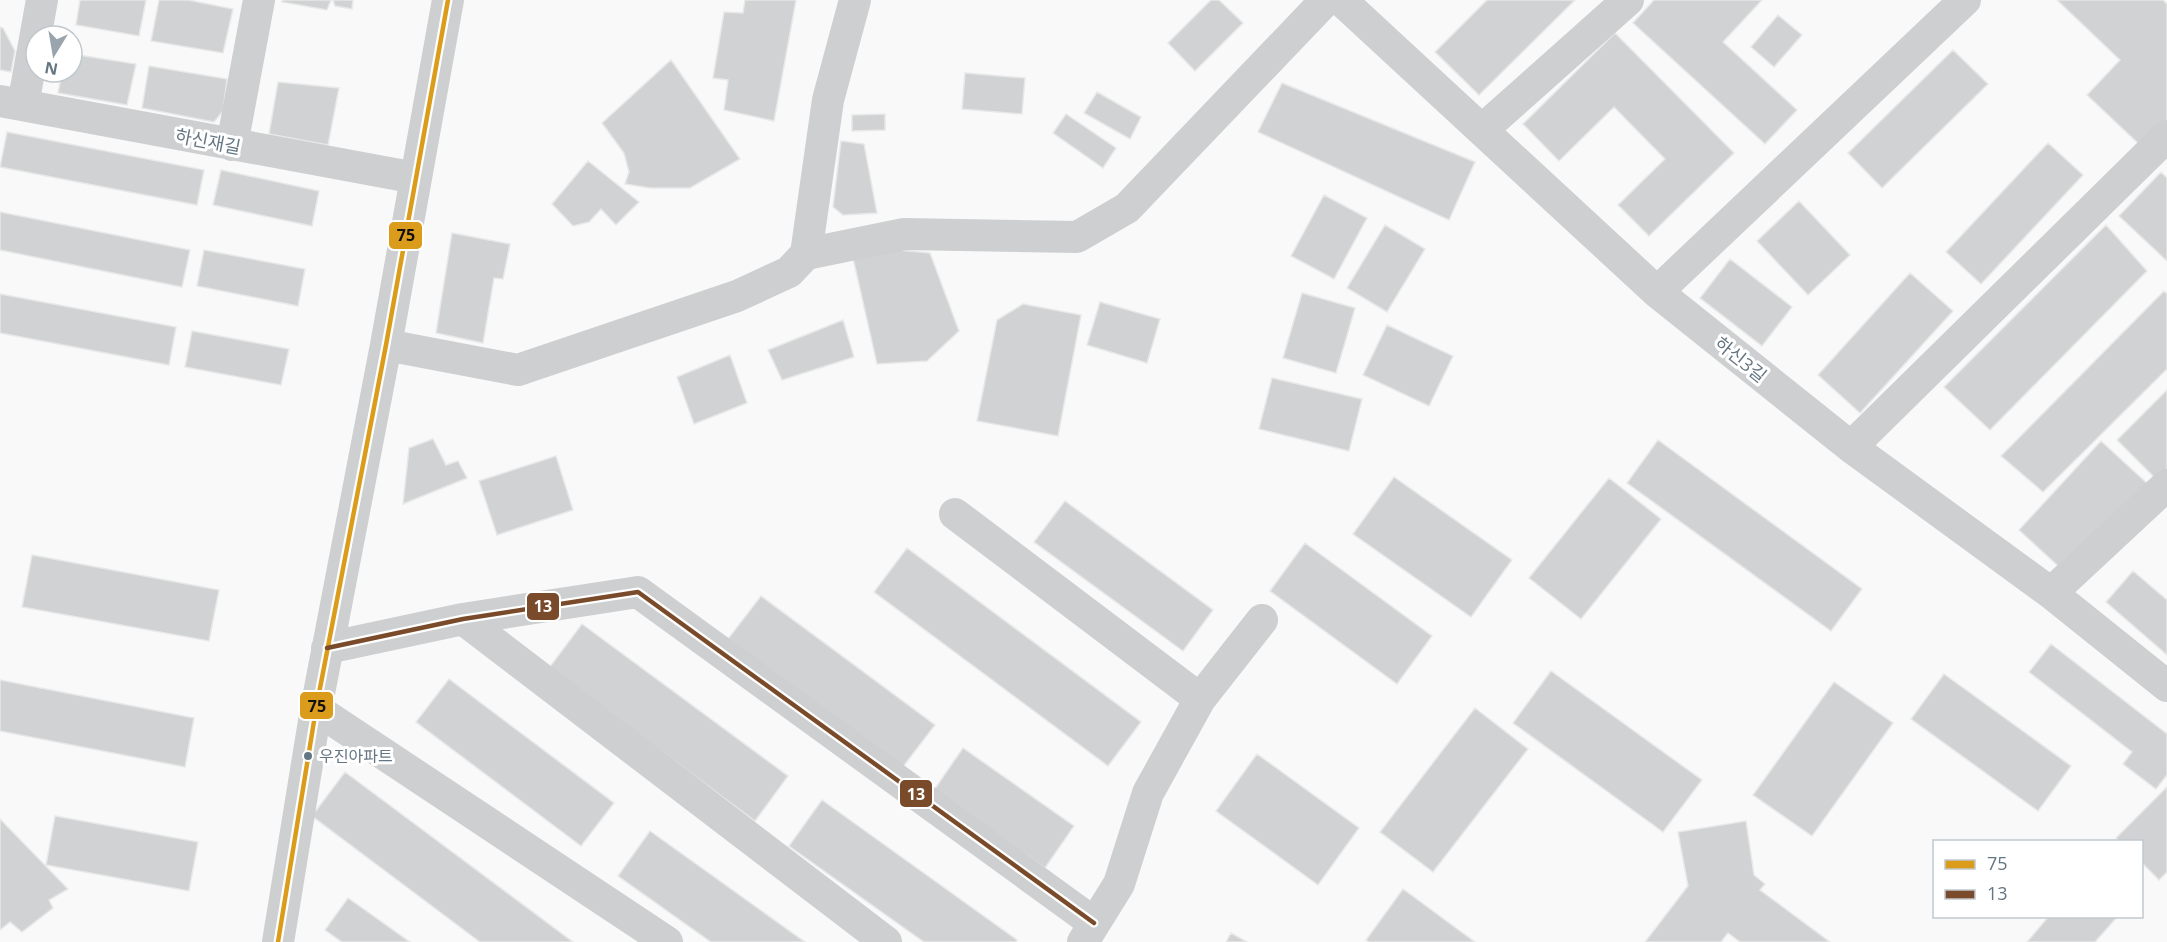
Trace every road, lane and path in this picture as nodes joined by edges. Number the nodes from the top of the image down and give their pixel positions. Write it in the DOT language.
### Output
graph roads {
  1 [pos="42,0"];
  2 [pos="259,0"];
  3 [pos="448,0"];
  4 [pos="855,0"];
  5 [pos="1326,0"];
  6 [pos="1341,0"];
  7 [pos="1628,0"];
  8 [pos="1965,0"];
  9 [pos="11,103"];
  10 [pos="1482,130"];
  11 [pos="2167,136"];
  12 [pos="232,145"];
  13 [pos="416,178"];
  14 [pos="806,254"];
  15 [pos="1657,292"];
  16 [pos="386,345"];
  17 [pos="1851,447"];
  18 [pos="2167,485"];
  19 [pos="955,514"];
  20 [pos="2051,593"];
  21 [pos="463,619"];
  22 [pos="1262,620"];
  23 [pos="327,648"];
  24 [pos="2167,686"];
  25 [pos="1200,699"];
  26 [pos="316,709"];
  27 [pos="1089,933"];
  28 [pos="278,942"];
  29 [pos="667,942"];
  30 [pos="886,942"];
  1 -- 9 [label="street"];
  2 -- 12 [label="street"];
  3 -- 13 [label="street"];
  4 -- 14 [label="street"];
  5 -- 14 [label="street"];
  6 -- 10 [label="street, 하신3길"];
  7 -- 10 [label="street"];
  8 -- 15 [label="street"];
  9 -- 12 [label="street, 하신재길"];
  10 -- 15 [label="street, 하신3길"];
  11 -- 17 [label="street"];
  12 -- 13 [label="street, 하신재길"];
  13 -- 16 [label="street"];
  14 -- 16 [label="street"];
  15 -- 17 [label="street, 하신3길"];
  16 -- 23 [label="street"];
  17 -- 20 [label="street, 하신3길"];
  18 -- 20 [label="street"];
  19 -- 25 [label="street"];
  20 -- 24 [label="street, 하신3길"];
  21 -- 23 [label="street"];
  21 -- 27 [label="street"];
  21 -- 30 [label="street"];
  22 -- 25 [label="street"];
  23 -- 26 [label="street"];
  25 -- 27 [label="street"];
  26 -- 28 [label="street"];
  26 -- 29 [label="street"];
}
